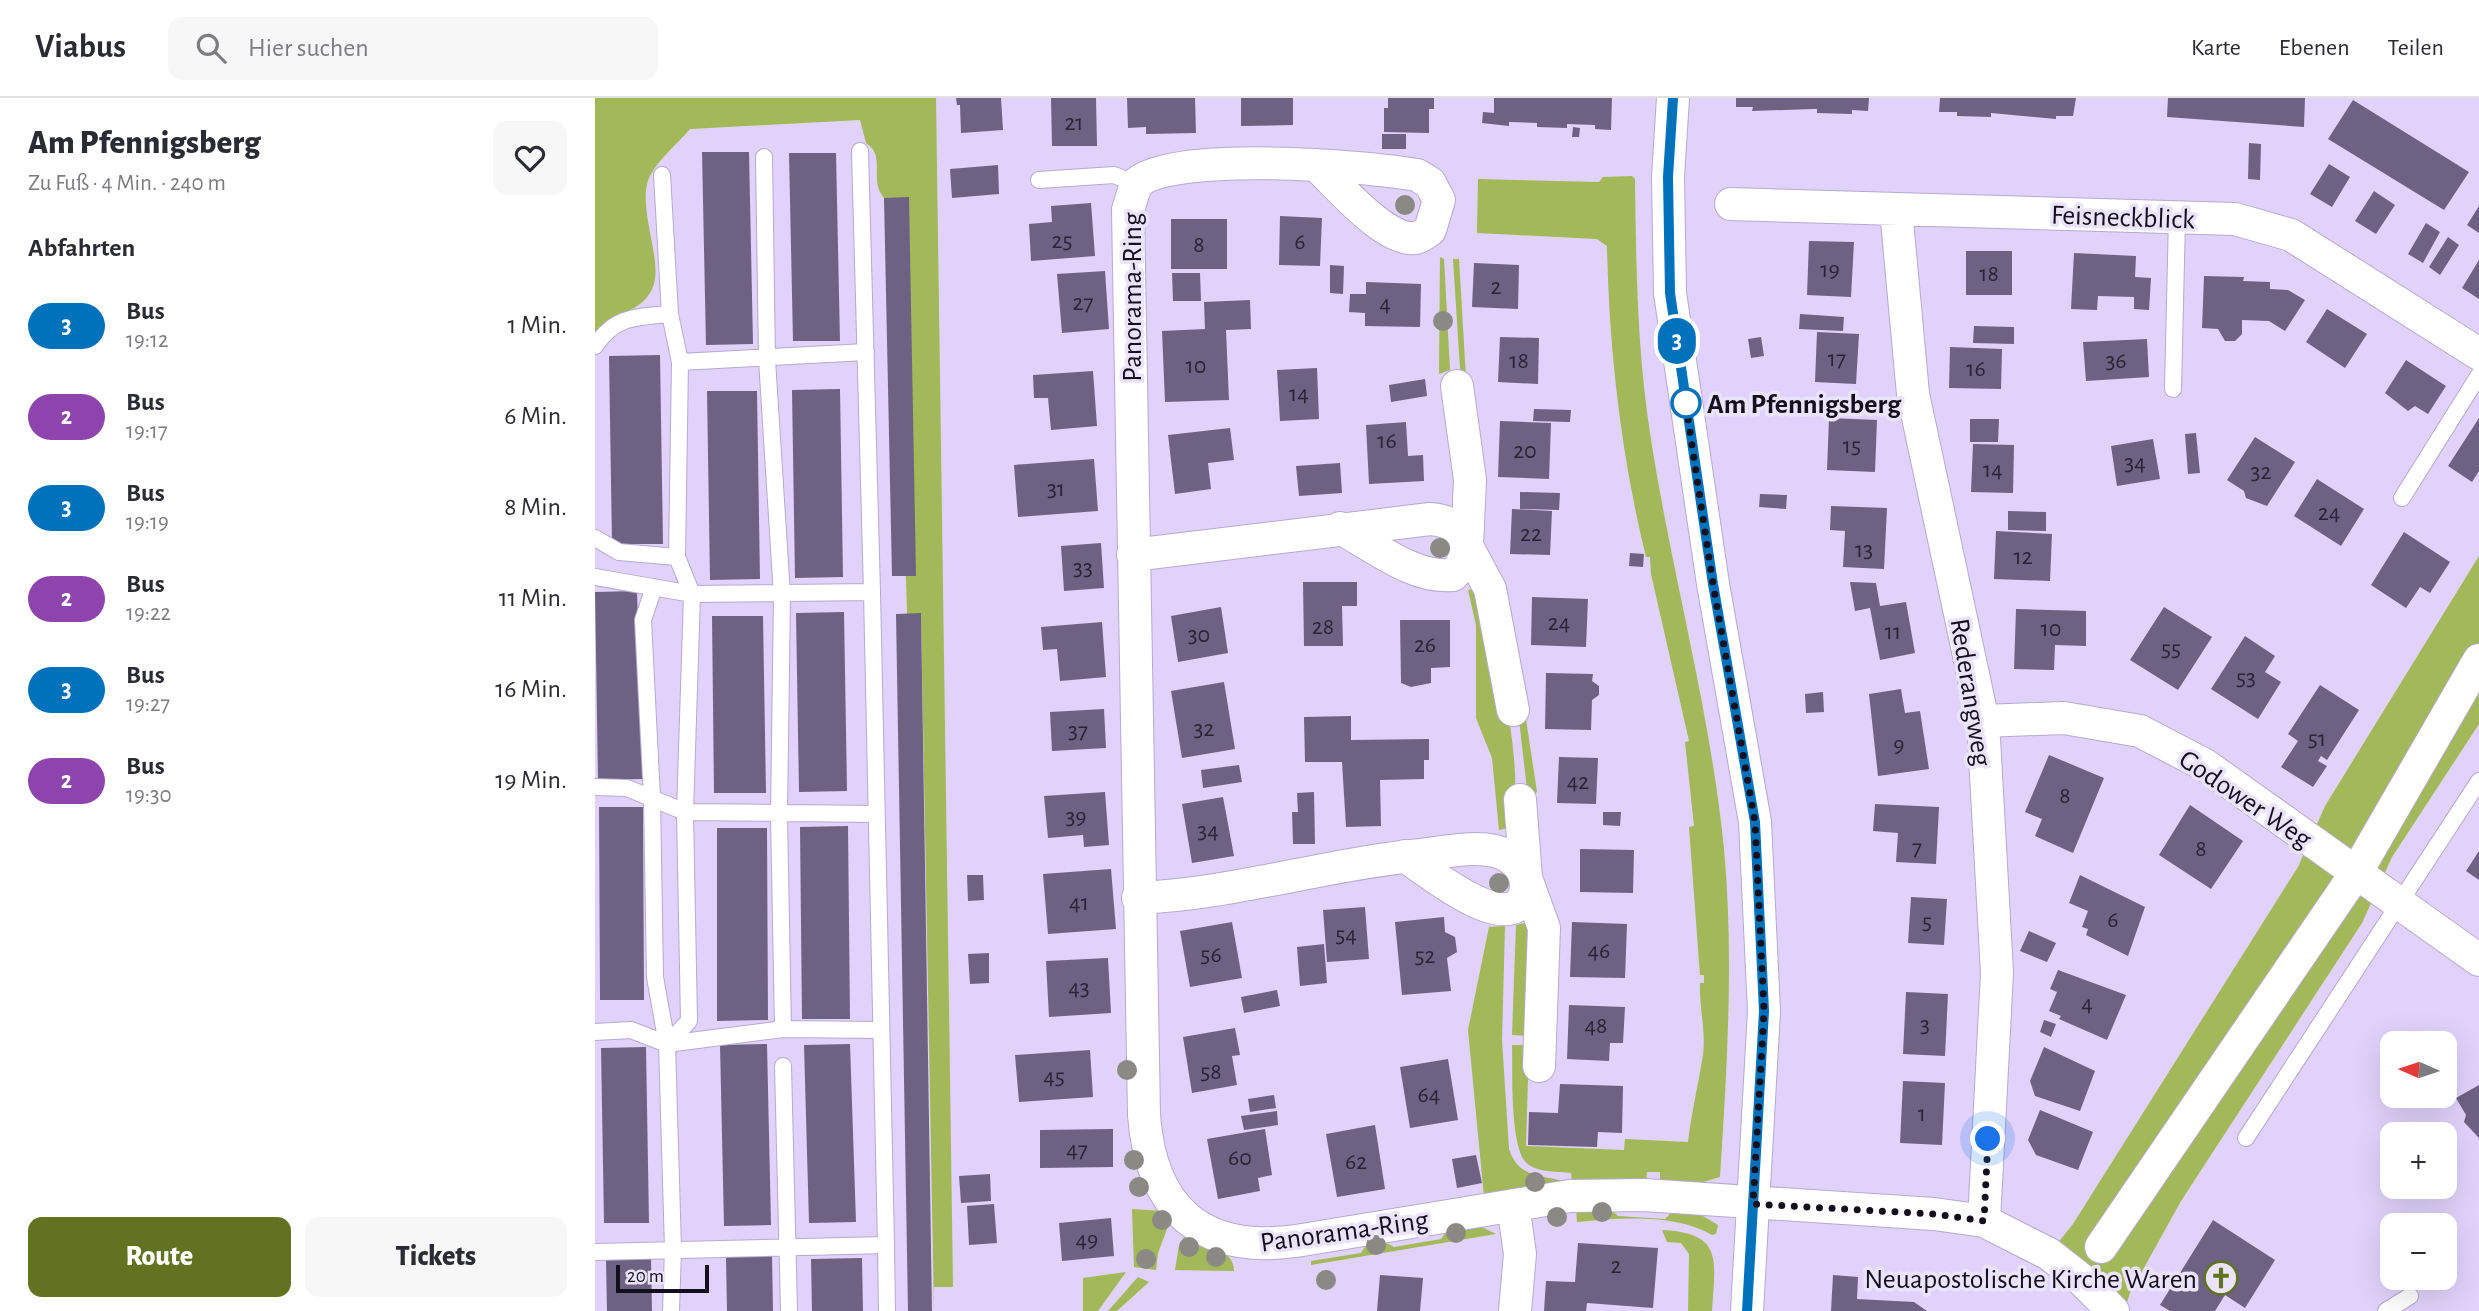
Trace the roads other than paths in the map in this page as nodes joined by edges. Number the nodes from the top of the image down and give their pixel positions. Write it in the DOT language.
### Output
graph roads {
  1 [pos="1673,98"];
  2 [pos="860,151"];
  3 [pos="764,158"];
  4 [pos="1316,165"];
  5 [pos="662,175"];
  6 [pos="1039,180"];
  7 [pos="1136,184"];
  8 [pos="1731,204"];
  9 [pos="1896,210"];
  10 [pos="2177,218"];
  11 [pos="670,314"];
  12 [pos="595,346"];
  13 [pos="866,352"];
  14 [pos="2479,354"];
  15 [pos="767,360"];
  16 [pos="680,362"];
  17 [pos="2479,375"];
  18 [pos="1457,386"];
  19 [pos="2173,389"];
  20 [pos="2402,498"];
  21 [pos="1340,527"];
  22 [pos="595,538"];
  23 [pos="1467,546"];
  24 [pos="1133,555"];
  25 [pos="677,557"];
  26 [pos="595,578"];
  27 [pos="654,587"];
  28 [pos="872,592"];
  29 [pos="692,594"];
  30 [pos="782,595"];
  31 [pos="2479,660"];
  32 [pos="1513,710"];
  33 [pos="1983,721"];
  34 [pos="2479,781"];
  35 [pos="595,787"];
  36 [pos="652,798"];
  37 [pos="1520,800"];
  38 [pos="685,812"];
  39 [pos="876,814"];
  40 [pos="779,815"];
  41 [pos="1405,856"];
  42 [pos="2355,873"];
  43 [pos="1526,878"];
  44 [pos="1138,898"];
  45 [pos="2400,904"];
  46 [pos="2479,960"];
  47 [pos="783,1029"];
  48 [pos="881,1030"];
  49 [pos="595,1032"];
  50 [pos="667,1044"];
  51 [pos="783,1066"];
  52 [pos="1539,1066"];
  53 [pos="2246,1138"];
  54 [pos="1753,1204"];
  55 [pos="1513,1205"];
  56 [pos="1984,1221"];
  57 [pos="788,1245"];
  58 [pos="886,1245"];
  59 [pos="2101,1247"];
  60 [pos="673,1249"];
  61 [pos="595,1252"];
  62 [pos="2410,1296"];
  63 [pos="671,1311"];
  64 [pos="789,1311"];
  65 [pos="887,1311"];
  66 [pos="1515,1311"];
  67 [pos="1748,1311"];
  68 [pos="2113,1311"];
  69 [pos="2386,1311"];
  1 -- 54 [label="street"];
  2 -- 13 [label="lane"];
  3 -- 15 [label="lane"];
  4 -- 4 [label="street, Panorama-Ring"];
  4 -- 7 [label="street, Panorama-Ring"];
  5 -- 11 [label="lane"];
  6 -- 7 [label="lane"];
  7 -- 24 [label="street, Panorama-Ring"];
  8 -- 9 [label="street, Feisneckblick"];
  9 -- 10 [label="street, Feisneckblick"];
  9 -- 33 [label="street, Rederangweg"];
  10 -- 14 [label="street, Feisneckblick"];
  10 -- 19 [label="lane"];
  11 -- 12 [label="lane"];
  11 -- 16 [label="lane"];
  13 -- 15 [label="lane"];
  13 -- 28 [label="lane"];
  15 -- 16 [label="lane"];
  15 -- 30 [label="lane"];
  16 -- 25 [label="lane"];
  17 -- 20 [label="lane"];
  18 -- 23 [label="street"];
  21 -- 23 [label="street"];
  21 -- 23 [label="street"];
  21 -- 24 [label="street"];
  22 -- 25 [label="lane"];
  23 -- 32 [label="street"];
  24 -- 44 [label="street, Panorama-Ring"];
  25 -- 29 [label="lane"];
  26 -- 27 [label="lane"];
  27 -- 29 [label="lane"];
  27 -- 36 [label="lane"];
  28 -- 30 [label="lane"];
  28 -- 39 [label="lane"];
  29 -- 30 [label="lane"];
  29 -- 38 [label="lane"];
  30 -- 40 [label="lane"];
  31 -- 42 [label="street"];
  33 -- 42 [label="street, Godower Weg"];
  33 -- 56 [label="street, Rederangweg"];
  34 -- 45 [label="lane"];
  35 -- 36 [label="lane"];
  36 -- 38 [label="lane"];
  36 -- 50 [label="lane"];
  37 -- 43 [label="street"];
  38 -- 40 [label="lane"];
  38 -- 50 [label="lane"];
  39 -- 40 [label="lane"];
  39 -- 48 [label="lane"];
  40 -- 47 [label="lane"];
  41 -- 43 [label="street"];
  41 -- 43 [label="street"];
  41 -- 44 [label="street"];
  42 -- 45 [label="street, Godower Weg"];
  42 -- 59 [label="street"];
  43 -- 52 [label="street"];
  44 -- 55 [label="street, Panorama-Ring"];
  45 -- 46 [label="street, Godower Weg"];
  45 -- 53 [label="lane"];
  47 -- 48 [label="lane"];
  47 -- 50 [label="lane"];
  48 -- 58 [label="lane"];
  49 -- 50 [label="lane"];
  50 -- 60 [label="lane"];
  51 -- 57 [label="lane"];
  54 -- 55 [label="street, Panorama-Ring"];
  54 -- 56 [label="street, Panorama-Ring"];
  54 -- 67 [label="street"];
  55 -- 66 [label="street"];
  56 -- 68 [label="street, Panorama-Ring"];
  57 -- 58 [label="lane"];
  57 -- 60 [label="lane"];
  57 -- 64 [label="lane"];
  58 -- 65 [label="lane"];
  60 -- 61 [label="lane"];
  60 -- 63 [label="lane"];
  62 -- 69 [label="lane"];
}
